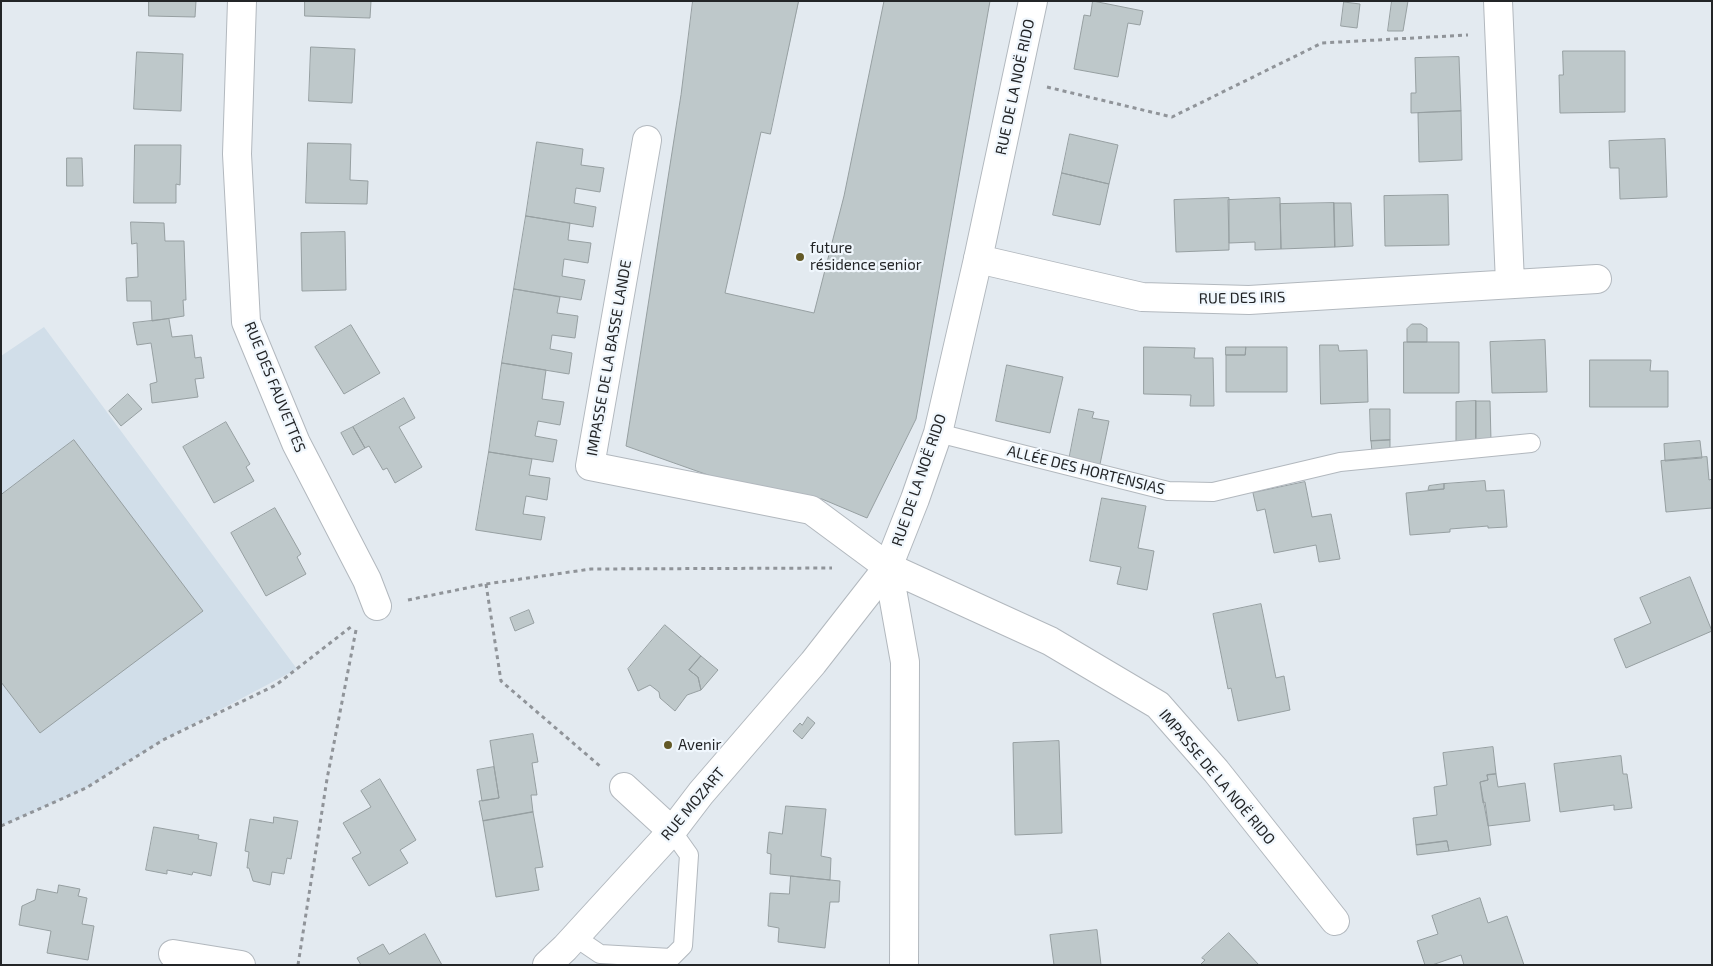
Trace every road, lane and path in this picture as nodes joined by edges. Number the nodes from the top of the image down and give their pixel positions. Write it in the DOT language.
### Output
graph roads {
  1 [pos="242,1"];
  2 [pos="1033,1"];
  3 [pos="1498,1"];
  4 [pos="1498,33"];
  5 [pos="1015,80"];
  6 [pos="647,140"];
  7 [pos="978,259"];
  8 [pos="1597,278"];
  9 [pos="1510,283"];
  10 [pos="938,433"];
  11 [pos="1531,443"];
  12 [pos="888,568"];
  13 [pos="486,584"];
  14 [pos="377,606"];
  15 [pos="624,787"];
  16 [pos="1,826"];
  17 [pos="672,831"];
  18 [pos="1335,921"];
  19 [pos="575,937"];
  20 [pos="173,954"];
  21 [pos="241,965"];
  22 [pos="298,965"];
  23 [pos="547,965"];
  24 [pos="904,965"];
  1 -- 14 [label="street, RUE DES FAUVETTES"];
  2 -- 5 [label="street, RUE DE LA NOË RIDO"];
  3 -- 4 [label="street"];
  4 -- 5 [label="path"];
  4 -- 9 [label="street"];
  5 -- 7 [label="street, RUE DE LA NOË RIDO"];
  6 -- 12 [label="street, IMPASSE DE LA BASSE LANDE"];
  7 -- 9 [label="street, RUE DES IRIS"];
  7 -- 10 [label="street, RUE DE LA NOË RIDO"];
  8 -- 9 [label="street, RUE DES IRIS"];
  10 -- 11 [label="lane, ALLÉE DES HORTENSIAS"];
  10 -- 12 [label="street, RUE DE LA NOË RIDO"];
  12 -- 13 [label="path"];
  12 -- 17 [label="street, RUE MOZART"];
  12 -- 18 [label="street, IMPASSE DE LA NOË RIDO"];
  12 -- 24 [label="street"];
  13 -- 14 [label="path"];
  13 -- 15 [label="path"];
  15 -- 17 [label="street"];
  16 -- 22 [label="path"];
  17 -- 19 [label="street, RUE MOZART"];
  17 -- 19 [label="lane"];
  19 -- 23 [label="street, RUE MOZART"];
  20 -- 21 [label="street"];
}
